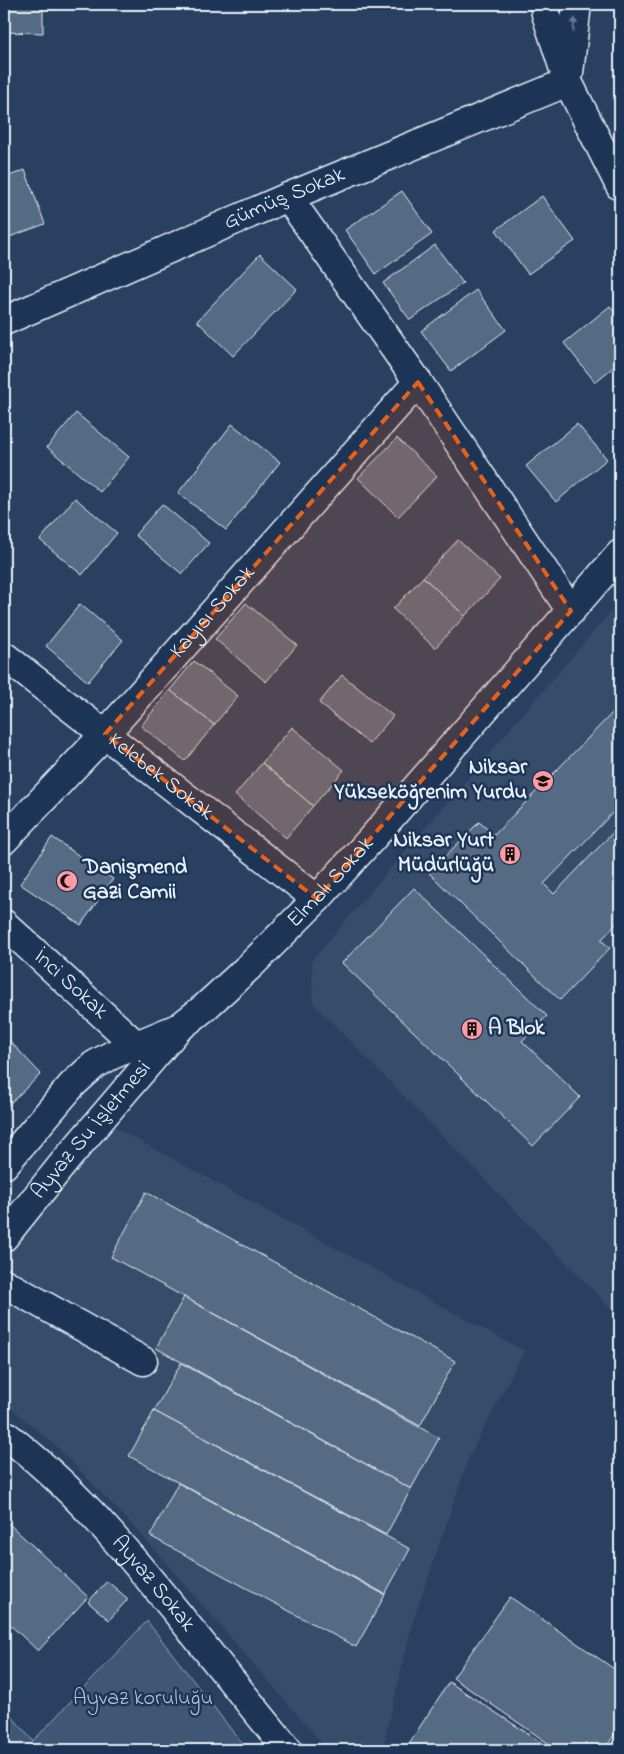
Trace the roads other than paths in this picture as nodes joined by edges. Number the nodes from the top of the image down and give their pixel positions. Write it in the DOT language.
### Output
graph roads {
  1 [pos="544,4"];
  2 [pos="577,4"];
  3 [pos="568,82"];
  4 [pos="620,186"];
  5 [pos="288,197"];
  6 [pos="4,321"];
  7 [pos="418,382"];
  8 [pos="620,554"];
  9 [pos="571,611"];
  10 [pos="4,656"];
  11 [pos="106,734"];
  12 [pos="4,840"];
  13 [pos="317,899"];
  14 [pos="4,924"];
  15 [pos="180,1027"];
  16 [pos="136,1045"];
  17 [pos="4,1165"];
  18 [pos="4,1237"];
  19 [pos="4,1283"];
  20 [pos="143,1361"];
  21 [pos="4,1434"];
  22 [pos="288,1750"];
  1 -- 3 [label="street"];
  3 -- 2 [label="street, one-way"];
  3 -- 4 [label="street"];
  3 -- 5 [label="street, Gümüş Sokak"];
  5 -- 6 [label="street, Gümüş Sokak"];
  5 -- 7 [label="street"];
  7 -- 9 [label="street"];
  7 -- 11 [label="street, Kayısı Sokak"];
  8 -- 9 [label="street, Elmalı Sokak"];
  9 -- 13 [label="street, Elmalı Sokak"];
  10 -- 11 [label="street, Kelebek Sokak"];
  11 -- 12 [label="street, Kayısı Sokak"];
  11 -- 13 [label="street, Kelebek Sokak"];
  13 -- 15 [label="street, Elmalı Sokak"];
  14 -- 16 [label="street, İnci Sokak"];
  15 -- 16 [label="street, Elmalı Sokak"];
  15 -- 18 [label="street, Ayvaz Su İşletmesi"];
  16 -- 17 [label="street, Elmalı Sokak"];
  19 -- 20 [label="street"];
  21 -- 22 [label="street, Ayvaz Sokak"];
}
